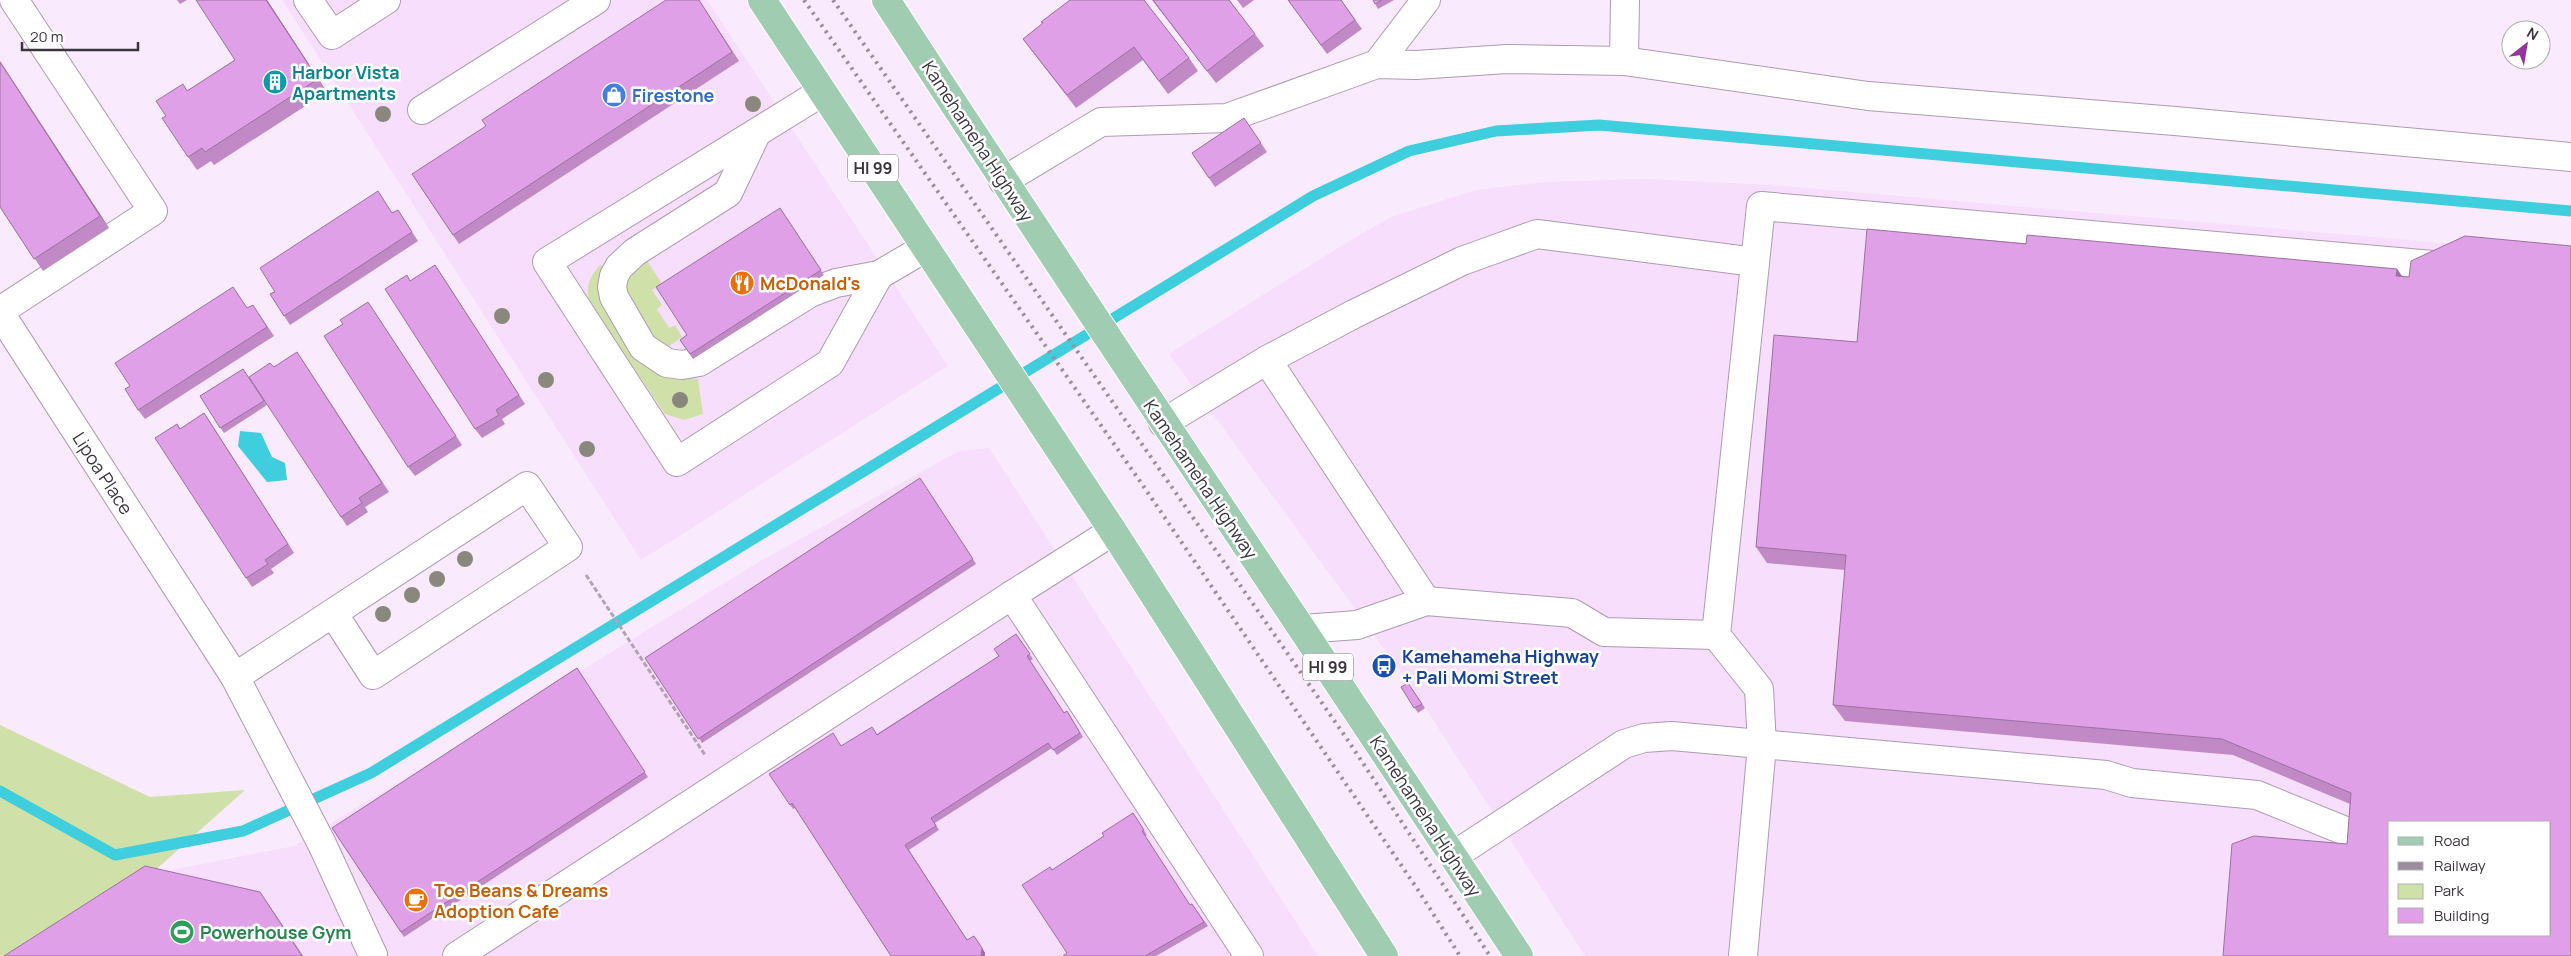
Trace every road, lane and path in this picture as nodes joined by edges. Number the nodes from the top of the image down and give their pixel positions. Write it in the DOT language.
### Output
graph roads {
  1 [pos="14,0"];
  2 [pos="308,0"];
  3 [pos="386,0"];
  4 [pos="596,0"];
  5 [pos="762,0"];
  6 [pos="886,0"];
  7 [pos="1426,0"];
  8 [pos="1625,0"];
  9 [pos="1624,61"];
  10 [pos="1377,64"];
  11 [pos="822,92"];
  12 [pos="422,110"];
  13 [pos="756,134"];
  14 [pos="2571,157"];
  15 [pos="1003,181"];
  16 [pos="925,248"];
  17 [pos="1755,262"];
  18 [pos="2444,266"];
  19 [pos="880,275"];
  20 [pos="0,312"];
  21 [pos="1267,360"];
  22 [pos="1163,423"];
  23 [pos="1113,531"];
  24 [pos="580,566"];
  25 [pos="1012,595"];
  26 [pos="1426,600"];
  27 [pos="333,613"];
  28 [pos="1303,629"];
  29 [pos="1716,635"];
  30 [pos="235,677"];
  31 [pos="1762,744"];
  32 [pos="725,782"];
  33 [pos="2360,837"];
  34 [pos="1453,856"];
  35 [pos="373,955"];
  36 [pos="457,956"];
  37 [pos="1249,956"];
  38 [pos="1384,956"];
  39 [pos="1519,956"];
  40 [pos="1743,956"];
  1 -- 20 [label="street"];
  2 -- 3 [label="street"];
  4 -- 12 [label="street"];
  5 -- 11 [label="main road, HI 99"];
  6 -- 15 [label="main road, Kamehameha Highway / HI 99"];
  7 -- 10 [label="street"];
  8 -- 9 [label="street"];
  9 -- 10 [label="street"];
  9 -- 14 [label="street"];
  10 -- 15 [label="street"];
  11 -- 13 [label="street"];
  11 -- 16 [label="main road, HI 99"];
  13 -- 19 [label="street"];
  13 -- 19 [label="street"];
  15 -- 22 [label="main road, Kamehameha Highway / HI 99"];
  16 -- 19 [label="street"];
  16 -- 23 [label="main road, HI 99"];
  17 -- 18 [label="street"];
  17 -- 21 [label="street"];
  17 -- 29 [label="street"];
  20 -- 30 [label="street, Lipoa Place"];
  21 -- 22 [label="street"];
  21 -- 26 [label="street"];
  22 -- 28 [label="main road, Kamehameha Highway / HI 99"];
  23 -- 25 [label="street"];
  23 -- 38 [label="main road, HI 99"];
  24 -- 32 [label="path"];
  25 -- 32 [label="street"];
  25 -- 37 [label="street"];
  26 -- 28 [label="street"];
  26 -- 29 [label="street"];
  27 -- 27 [label="street"];
  27 -- 30 [label="street"];
  28 -- 34 [label="main road, Kamehameha Highway / HI 99"];
  29 -- 31 [label="street"];
  30 -- 35 [label="street, Lipoa Place"];
  31 -- 33 [label="street"];
  31 -- 34 [label="street"];
  31 -- 40 [label="street"];
  32 -- 36 [label="street"];
  34 -- 39 [label="main road, Kamehameha Highway / HI 99"];
}
